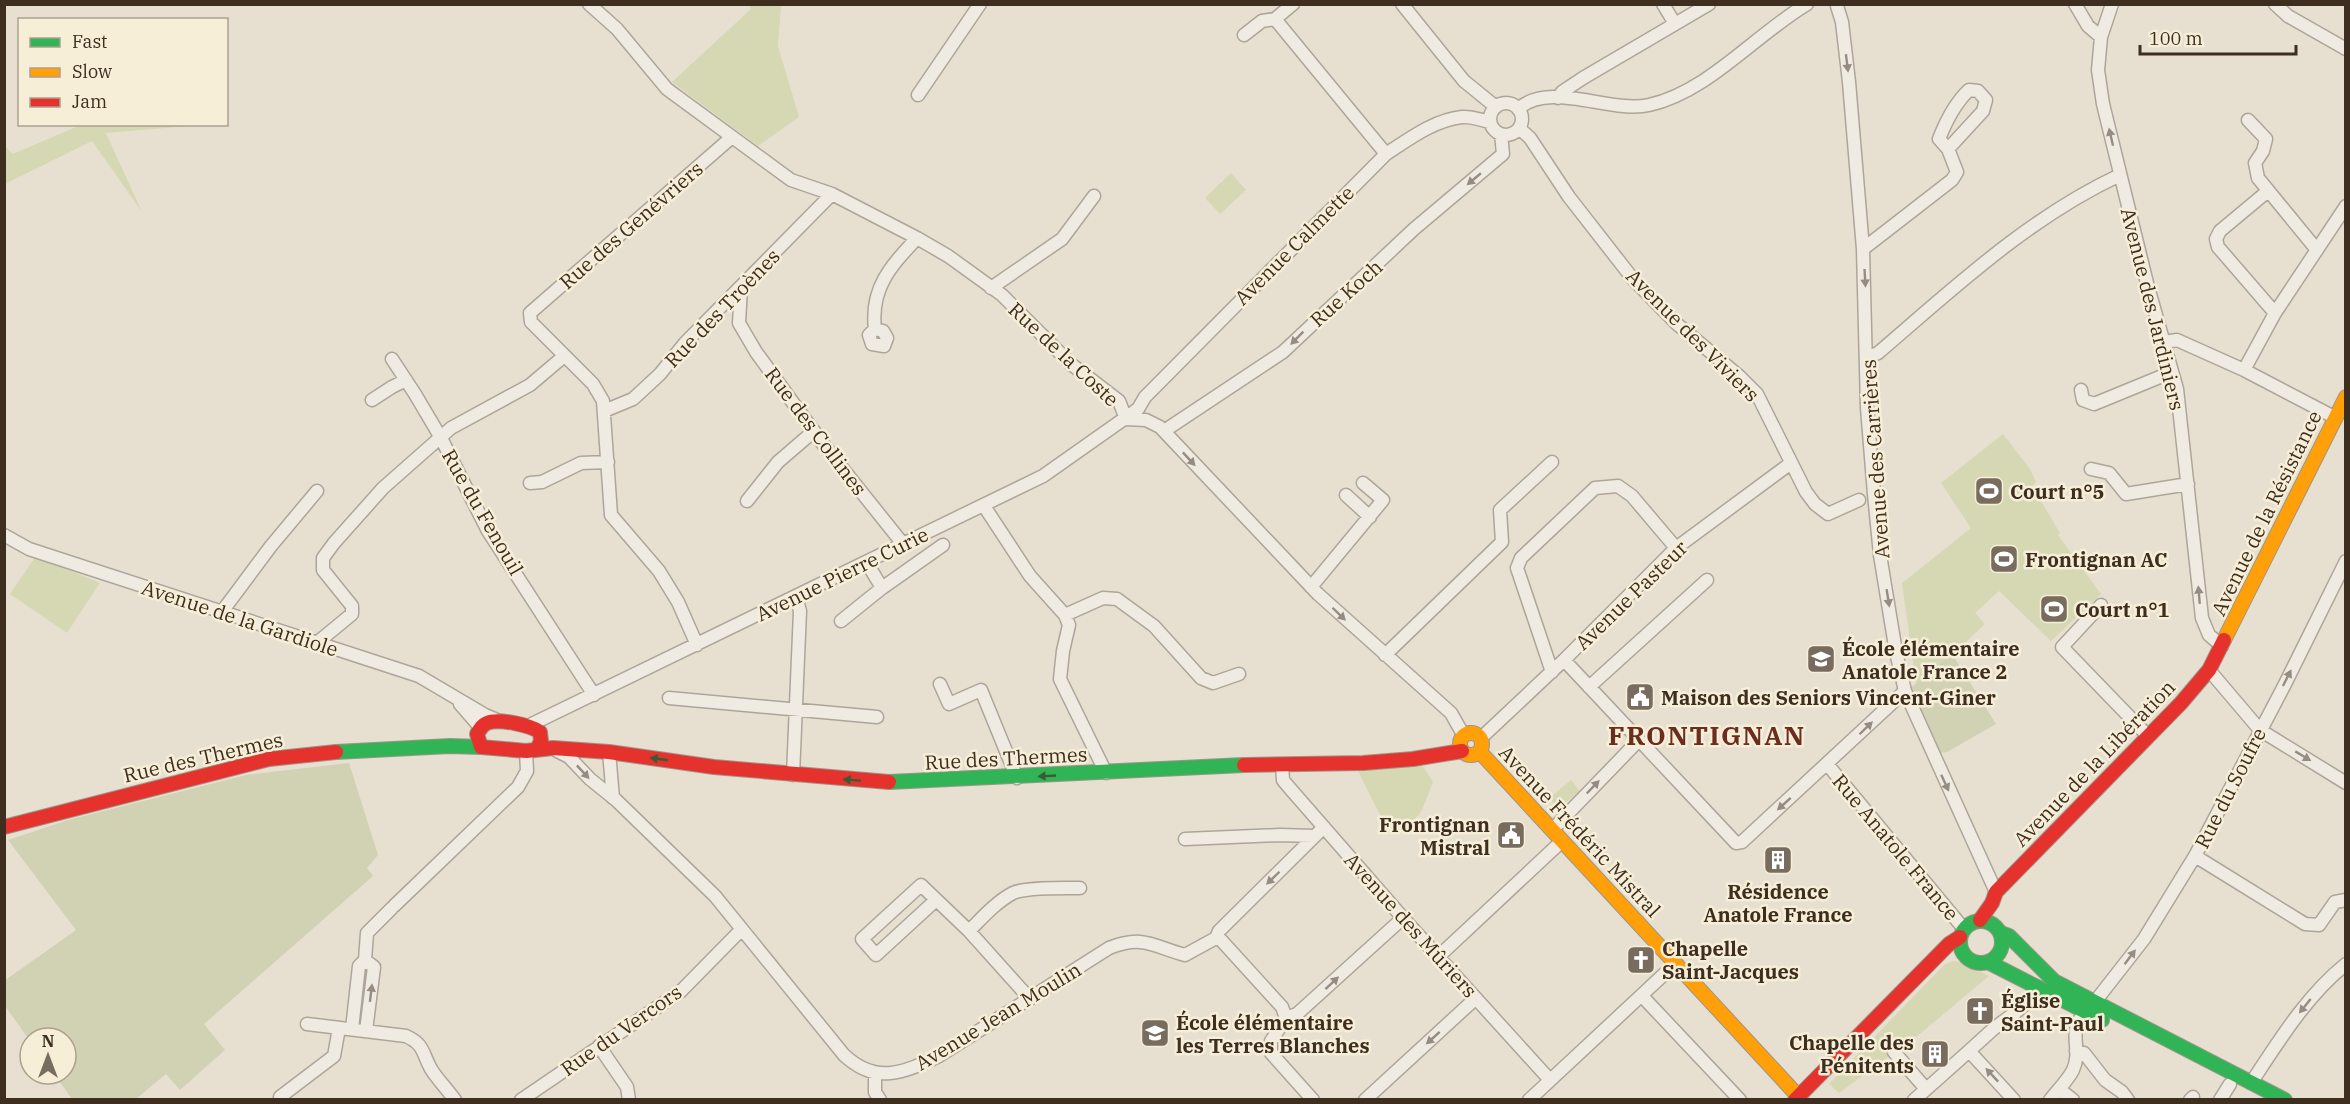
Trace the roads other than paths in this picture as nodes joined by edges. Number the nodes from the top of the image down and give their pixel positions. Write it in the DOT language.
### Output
graph roads {
  1 [pos="589,4"];
  2 [pos="980,4"];
  3 [pos="1293,4"];
  4 [pos="1402,4"];
  5 [pos="1664,4"];
  6 [pos="1709,4"];
  7 [pos="1807,4"];
  8 [pos="1824,4"];
  9 [pos="2075,4"];
  10 [pos="2112,4"];
  11 [pos="2275,4"];
  12 [pos="1838,5"];
  13 [pos="1275,20"];
  14 [pos="1675,24"];
  15 [pos="1244,35"];
  16 [pos="2101,37"];
  17 [pos="2346,48"];
  18 [pos="918,95"];
  19 [pos="1558,98"];
  20 [pos="1496,107"];
  21 [pos="1518,109"];
  22 [pos="2248,120"];
  23 [pos="1490,122"];
  24 [pos="1519,129"];
  25 [pos="1501,134"];
  26 [pos="732,137"];
  27 [pos="1948,148"];
  28 [pos="1386,154"];
  29 [pos="2120,175"];
  30 [pos="2268,190"];
  31 [pos="832,194"];
  32 [pos="1094,196"];
  33 [pos="2346,206"];
  34 [pos="917,238"];
  35 [pos="1863,249"];
  36 [pos="2317,250"];
  37 [pos="741,288"];
  38 [pos="991,288"];
  39 [pos="723,306"];
  40 [pos="2274,313"];
  41 [pos="738,314"];
  42 [pos="875,329"];
  43 [pos="2164,342"];
  44 [pos="563,357"];
  45 [pos="1866,358"];
  46 [pos="392,359"];
  47 [pos="2244,370"];
  48 [pos="2172,372"];
  49 [pos="406,380"];
  50 [pos="2081,390"];
  51 [pos="2346,397"];
  52 [pos="372,400"];
  53 [pos="604,411"];
  54 [pos="2334,417"];
  55 [pos="1126,419"];
  56 [pos="814,431"];
  57 [pos="1164,431"];
  58 [pos="441,438"];
  59 [pos="608,462"];
  60 [pos="1552,462"];
  61 [pos="1791,463"];
  62 [pos="2091,470"];
  63 [pos="530,483"];
  64 [pos="1363,483"];
  65 [pos="2188,484"];
  66 [pos="317,491"];
  67 [pos="1346,495"];
  68 [pos="1859,500"];
  69 [pos="747,501"];
  70 [pos="984,506"];
  71 [pos="1370,517"];
  72 [pos="4,536"];
  73 [pos="903,544"];
  74 [pos="943,545"];
  75 [pos="1676,548"];
  76 [pos="2346,561"];
  77 [pos="867,563"];
  78 [pos="1707,580"];
  79 [pos="1311,587"];
  80 [pos="882,588"];
  81 [pos="796,597"];
  82 [pos="2101,606"];
  83 [pos="221,613"];
  84 [pos="1065,615"];
  85 [pos="841,621"];
  86 [pos="318,642"];
  87 [pos="697,645"];
  88 [pos="2222,646"];
  89 [pos="1385,655"];
  90 [pos="1564,660"];
  91 [pos="2209,670"];
  92 [pos="1552,672"];
  93 [pos="1239,674"];
  94 [pos="940,684"];
  95 [pos="1589,687"];
  96 [pos="1905,691"];
  97 [pos="449,692"];
  98 [pos="594,695"];
  99 [pos="669,699"];
  100 [pos="795,710"];
  101 [pos="878,717"];
  102 [pos="497,720"];
  103 [pos="2260,730"];
  104 [pos="479,736"];
  105 [pos="1464,736"];
  106 [pos="2148,736"];
  107 [pos="538,741"];
  108 [pos="1638,741"];
  109 [pos="1480,745"];
  110 [pos="1462,750"];
  111 [pos="609,752"];
  112 [pos="1282,765"];
  113 [pos="1827,765"];
  114 [pos="1106,773"];
  115 [pos="793,775"];
  116 [pos="1017,778"];
  117 [pos="2346,783"];
  118 [pos="613,798"];
  119 [pos="4,827"];
  120 [pos="1324,827"];
  121 [pos="1552,829"];
  122 [pos="1314,836"];
  123 [pos="1185,839"];
  124 [pos="1562,841"];
  125 [pos="2195,856"];
  126 [pos="1080,888"];
  127 [pos="1994,898"];
  128 [pos="936,900"];
  129 [pos="2346,900"];
  130 [pos="1403,918"];
  131 [pos="1980,920"];
  132 [pos="742,929"];
  133 [pos="1999,930"];
  134 [pos="969,931"];
  135 [pos="1962,933"];
  136 [pos="1216,938"];
  137 [pos="1439,956"];
  138 [pos="1966,957"];
  139 [pos="366,960"];
  140 [pos="1932,961"];
  141 [pos="1988,962"];
  142 [pos="1675,964"];
  143 [pos="2346,964"];
  144 [pos="2040,967"];
  145 [pos="2036,986"];
  146 [pos="1642,996"];
  147 [pos="1476,998"];
  148 [pos="1030,999"];
  149 [pos="2090,1007"];
  150 [pos="1286,1018"];
  151 [pos="307,1024"];
  152 [pos="345,1028"];
  153 [pos="366,1031"];
  154 [pos="599,1046"];
  155 [pos="2076,1051"];
  156 [pos="1894,1052"];
  157 [pos="1970,1052"];
  158 [pos="875,1073"];
  159 [pos="1551,1080"];
  160 [pos="2251,1083"];
  161 [pos="2230,1084"];
  162 [pos="2059,1089"];
  163 [pos="1920,1096"];
  164 [pos="280,1097"];
  165 [pos="1307,1097"];
  166 [pos="1798,1098"];
  167 [pos="454,1100"];
  168 [pos="521,1100"];
  169 [pos="629,1100"];
  170 [pos="880,1100"];
  171 [pos="1365,1100"];
  172 [pos="1529,1100"];
  173 [pos="1740,1100"];
  174 [pos="2014,1100"];
  175 [pos="2050,1100"];
  176 [pos="2073,1100"];
  177 [pos="2128,1100"];
  178 [pos="2220,1100"];
  179 [pos="2261,1100"];
  180 [pos="2284,1100"];
  1 -- 26 [label="street, Rue de la Coste"];
  2 -- 18 [label="street"];
  3 -- 13 [label="street"];
  4 -- 20 [label="street"];
  5 -- 14 [label="street"];
  6 -- 14 [label="street"];
  7 -- 19 [label="street"];
  8 -- 12 [label="street"];
  9 -- 16 [label="street"];
  10 -- 16 [label="street, Avenue des Jardiniers"];
  11 -- 17 [label="street"];
  12 -- 35 [label="street, Avenue des Carrières, one-way"];
  13 -- 15 [label="street"];
  13 -- 28 [label="street"];
  14 -- 19 [label="street"];
  29 -- 16 [label="street, Avenue des Jardiniers, one-way"];
  19 -- 21 [label="street"];
  20 -- 21 [label="street"];
  20 -- 23 [label="street"];
  21 -- 24 [label="street"];
  22 -- 30 [label="street"];
  23 -- 25 [label="street"];
  23 -- 28 [label="street, Avenue Calmette"];
  24 -- 25 [label="street"];
  24 -- 61 [label="street, Avenue des Viviers"];
  25 -- 57 [label="street, Rue Koch, one-way"];
  26 -- 31 [label="street, Rue de la Coste"];
  26 -- 44 [label="street, Rue des Genévriers"];
  27 -- 27 [label="street"];
  27 -- 35 [label="street"];
  28 -- 55 [label="street, Avenue Calmette"];
  29 -- 43 [label="street, Avenue des Jardiniers"];
  29 -- 45 [label="street"];
  30 -- 36 [label="street"];
  30 -- 40 [label="street"];
  31 -- 34 [label="street, Rue de la Coste"];
  31 -- 37 [label="street, Rue des Troènes"];
  32 -- 38 [label="street"];
  33 -- 36 [label="street"];
  34 -- 38 [label="street, Rue de la Coste"];
  34 -- 42 [label="street"];
  35 -- 45 [label="street, Avenue des Carrières, one-way"];
  36 -- 40 [label="street"];
  37 -- 39 [label="street, Rue des Troènes"];
  37 -- 41 [label="street"];
  38 -- 55 [label="street, Rue de la Coste"];
  39 -- 41 [label="street"];
  39 -- 53 [label="street, Rue des Troènes"];
  40 -- 47 [label="street"];
  41 -- 56 [label="street, Rue des Collines"];
  43 -- 47 [label="street"];
  43 -- 48 [label="street, Avenue des Jardiniers"];
  44 -- 53 [label="street"];
  44 -- 58 [label="street"];
  45 -- 96 [label="street, Avenue des Carrières, one-way"];
  46 -- 49 [label="street, Rue du Fenouil"];
  47 -- 54 [label="street"];
  48 -- 50 [label="street"];
  48 -- 65 [label="street, Avenue des Jardiniers"];
  49 -- 52 [label="street"];
  49 -- 58 [label="street, Rue du Fenouil"];
  51 -- 54 [label="main road, Avenue de la Résistance"];
  53 -- 59 [label="street"];
  54 -- 88 [label="main road, Avenue de la Résistance"];
  55 -- 57 [label="street, Rue de la Coste"];
  55 -- 70 [label="street, Avenue Pierre Curie"];
  56 -- 69 [label="street"];
  56 -- 73 [label="street, Rue des Collines"];
  57 -- 79 [label="street, Rue de la Coste, one-way"];
  58 -- 86 [label="street"];
  58 -- 98 [label="street, Rue du Fenouil"];
  59 -- 63 [label="street"];
  59 -- 87 [label="street"];
  60 -- 89 [label="street"];
  61 -- 68 [label="street, Avenue des Viviers"];
  61 -- 75 [label="street, Avenue Pasteur"];
  62 -- 65 [label="street"];
  64 -- 71 [label="street"];
  88 -- 65 [label="street, Avenue des Jardiniers, one-way"];
  66 -- 83 [label="street"];
  67 -- 71 [label="street"];
  70 -- 73 [label="street, Avenue Pierre Curie"];
  70 -- 84 [label="street"];
  71 -- 79 [label="street"];
  72 -- 83 [label="street, Avenue de la Gardiole"];
  73 -- 77 [label="street, Avenue Pierre Curie"];
  74 -- 80 [label="street"];
  75 -- 90 [label="street, Avenue Pasteur"];
  75 -- 92 [label="street"];
  103 -- 76 [label="street, Rue du Soufre, one-way"];
  77 -- 80 [label="street"];
  77 -- 81 [label="street, Avenue Pierre Curie"];
  78 -- 95 [label="street"];
  79 -- 89 [label="street, Rue de la Coste, one-way"];
  80 -- 85 [label="street"];
  81 -- 87 [label="street, Avenue Pierre Curie"];
  81 -- 100 [label="street"];
  82 -- 106 [label="street"];
  83 -- 86 [label="street, Avenue de la Gardiole"];
  84 -- 93 [label="street"];
  84 -- 114 [label="street"];
  86 -- 97 [label="street, Avenue de la Gardiole"];
  87 -- 98 [label="street, Avenue Pierre Curie"];
  88 -- 91 [label="main road, Avenue de la Libération"];
  89 -- 105 [label="street, Rue de la Coste"];
  90 -- 92 [label="street, Avenue Pasteur"];
  90 -- 95 [label="street"];
  91 -- 103 [label="street"];
  91 -- 106 [label="main road, Avenue de la Libération"];
  92 -- 109 [label="street, Avenue Pasteur"];
  94 -- 116 [label="street"];
  95 -- 108 [label="street"];
  113 -- 96 [label="street, one-way"];
  96 -- 127 [label="street, Avenue des Carrières, one-way"];
  97 -- 102 [label="street, Avenue de la Gardiole"];
  97 -- 104 [label="street, Avenue de la Gardiole"];
  98 -- 107 [label="street, Avenue Pierre Curie"];
  99 -- 100 [label="street"];
  100 -- 101 [label="street"];
  100 -- 115 [label="street"];
  102 -- 104 [label="main road, Rue des Thermes"];
  102 -- 107 [label="main road"];
  103 -- 117 [label="street, one-way"];
  103 -- 125 [label="street, Rue du Soufre"];
  104 -- 107 [label="main road"];
  104 -- 119 [label="main road, Rue des Thermes"];
  105 -- 109 [label="main road"];
  105 -- 110 [label="main road"];
  106 -- 127 [label="main road, Avenue de la Libération"];
  107 -- 111 [label="main road, Rue des Thermes"];
  107 -- 118 [label="street, one-way"];
  107 -- 139 [label="street"];
  113 -- 108 [label="street, one-way"];
  121 -- 108 [label="street, one-way"];
  109 -- 110 [label="main road"];
  109 -- 121 [label="main road, Avenue Frédéric Mistral"];
  110 -- 112 [label="main road, Rue des Thermes"];
  115 -- 111 [label="main road, Rue des Thermes, one-way"];
  111 -- 118 [label="street"];
  112 -- 114 [label="main road, Rue des Thermes"];
  112 -- 120 [label="street, Avenue des Mûriers"];
  113 -- 135 [label="street, Rue Anatole France"];
  114 -- 116 [label="main road, Rue des Thermes, one-way"];
  116 -- 115 [label="main road, Rue des Thermes, one-way"];
  118 -- 132 [label="street"];
  120 -- 122 [label="street, Avenue Jean Moulin"];
  120 -- 130 [label="street, Avenue des Mûriers"];
  121 -- 124 [label="main road, Avenue Frédéric Mistral"];
  122 -- 123 [label="street"];
  122 -- 136 [label="street, Avenue Jean Moulin, one-way"];
  124 -- 137 [label="street"];
  124 -- 142 [label="main road, Avenue Frédéric Mistral"];
  125 -- 129 [label="street"];
  149 -- 125 [label="street, Rue du Soufre, one-way"];
  126 -- 134 [label="street"];
  127 -- 131 [label="main road, Avenue de la Libération"];
  127 -- 133 [label="main road"];
  128 -- 128 [label="street"];
  128 -- 134 [label="street"];
  130 -- 137 [label="street, Avenue des Mûriers"];
  150 -- 130 [label="street, one-way"];
  131 -- 133 [label="main road"];
  131 -- 135 [label="main road"];
  132 -- 154 [label="street, Rue du Vercors"];
  132 -- 158 [label="street"];
  133 -- 141 [label="main road"];
  133 -- 144 [label="main road"];
  134 -- 148 [label="street"];
  135 -- 138 [label="main road"];
  135 -- 140 [label="main road"];
  136 -- 148 [label="street, Avenue Jean Moulin"];
  136 -- 150 [label="street"];
  137 -- 147 [label="street, Avenue des Mûriers"];
  138 -- 140 [label="main road"];
  138 -- 141 [label="main road"];
  139 -- 152 [label="street"];
  153 -- 139 [label="street, one-way"];
  140 -- 166 [label="main road"];
  141 -- 145 [label="main road"];
  142 -- 146 [label="street"];
  142 -- 166 [label="main road, Avenue Frédéric Mistral"];
  143 -- 160 [label="street, one-way"];
  144 -- 145 [label="main road"];
  144 -- 149 [label="main road"];
  145 -- 149 [label="main road"];
  145 -- 157 [label="street"];
  146 -- 159 [label="street"];
  146 -- 173 [label="street"];
  147 -- 159 [label="street, Avenue des Mûriers"];
  147 -- 171 [label="street, one-way"];
  148 -- 158 [label="street, Avenue Jean Moulin"];
  149 -- 155 [label="street, Rue du Soufre"];
  149 -- 160 [label="main road"];
  149 -- 161 [label="main road"];
  150 -- 165 [label="street"];
  151 -- 152 [label="street"];
  152 -- 153 [label="street"];
  152 -- 164 [label="street"];
  153 -- 167 [label="street"];
  154 -- 168 [label="street, Rue du Vercors"];
  154 -- 169 [label="street"];
  155 -- 162 [label="street, Rue du Soufre"];
  155 -- 177 [label="street"];
  156 -- 163 [label="street"];
  157 -- 163 [label="street"];
  174 -- 157 [label="street, one-way"];
  158 -- 170 [label="street"];
  159 -- 172 [label="street"];
  160 -- 180 [label="main road"];
  161 -- 178 [label="street"];
  161 -- 179 [label="main road"];
  162 -- 175 [label="street, Rue du Soufre"];
  162 -- 176 [label="street"];
}
